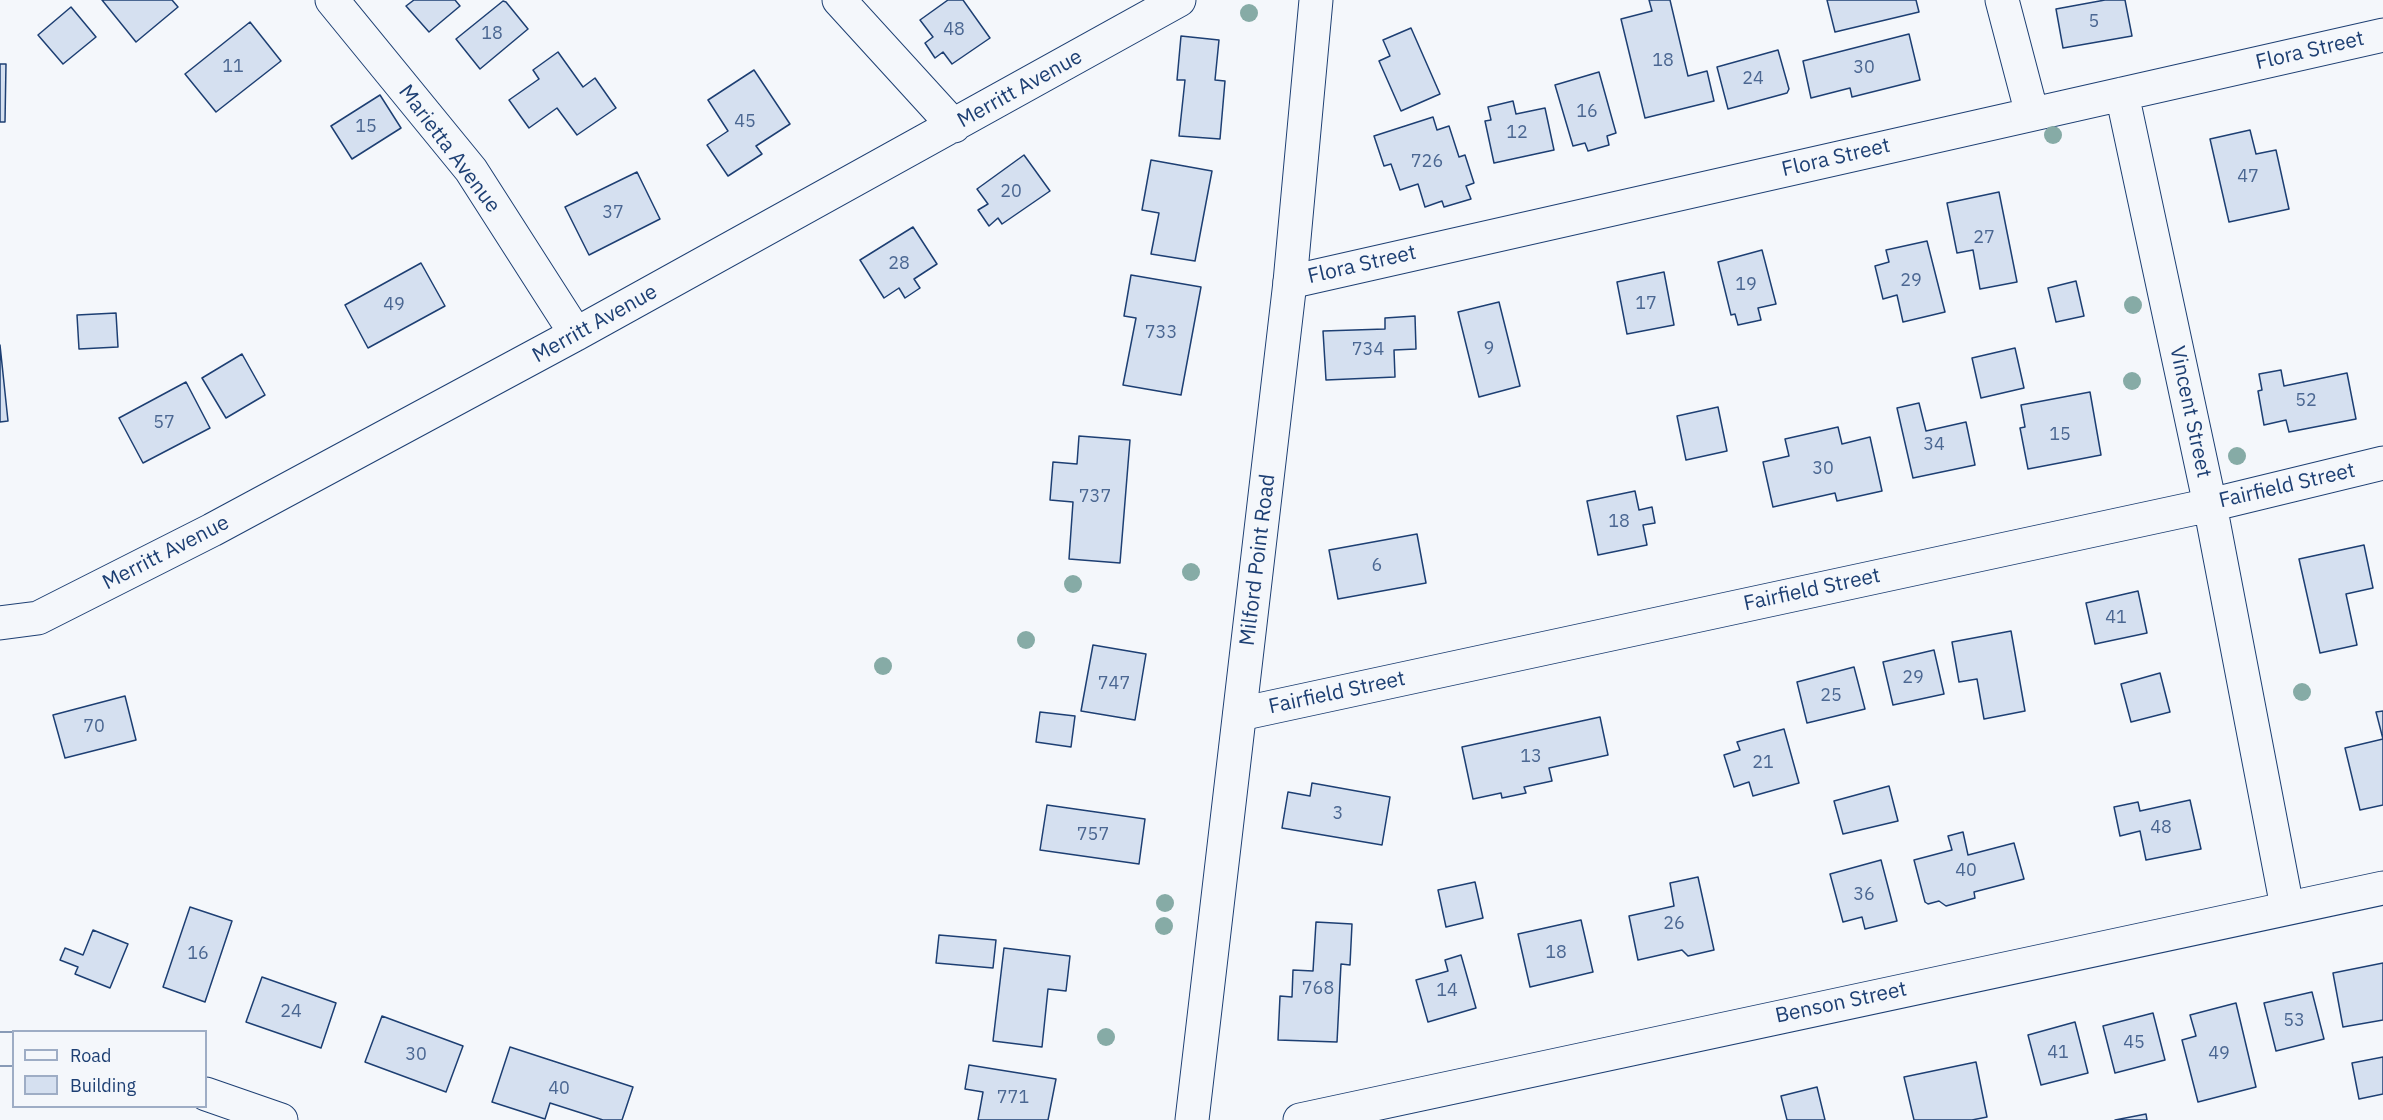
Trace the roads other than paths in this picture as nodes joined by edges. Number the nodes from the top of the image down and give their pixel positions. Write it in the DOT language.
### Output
graph roads {
  1 [pos="332,0"];
  2 [pos="839,0"];
  3 [pos="1179,0"];
  4 [pos="1316,0"];
  5 [pos="2002,0"];
  6 [pos="2383,35"];
  7 [pos="2122,94"];
  8 [pos="2032,114"];
  9 [pos="954,126"];
  10 [pos="1290,282"];
  11 [pos="576,334"];
  12 [pos="2383,463"];
  13 [pos="2210,505"];
  14 [pos="0,622"];
  15 [pos="1240,714"];
  16 [pos="2383,888"];
  17 [pos="2287,907"];
  18 [pos="207,1094"];
  19 [pos="280,1120"];
  20 [pos="1192,1120"];
  21 [pos="1300,1120"];
  1 -- 11 [label="street, Marietta Avenue"];
  2 -- 9 [label="street"];
  3 -- 9 [label="street, Merritt Avenue"];
  4 -- 10 [label="street, Milford Point Road"];
  5 -- 8 [label="street"];
  6 -- 7 [label="street, Flora Street"];
  7 -- 8 [label="street, Flora Street"];
  7 -- 13 [label="street, Vincent Street"];
  8 -- 10 [label="street, Flora Street"];
  9 -- 11 [label="street, Merritt Avenue"];
  10 -- 15 [label="street, Milford Point Road"];
  11 -- 14 [label="street, Merritt Avenue"];
  12 -- 13 [label="street, Fairfield Street"];
  13 -- 15 [label="street, Fairfield Street"];
  13 -- 17 [label="street, Vincent Street"];
  15 -- 20 [label="street, Milford Point Road"];
  16 -- 17 [label="street, Benson Street"];
  17 -- 21 [label="street, Benson Street"];
  18 -- 19 [label="street"];
}
